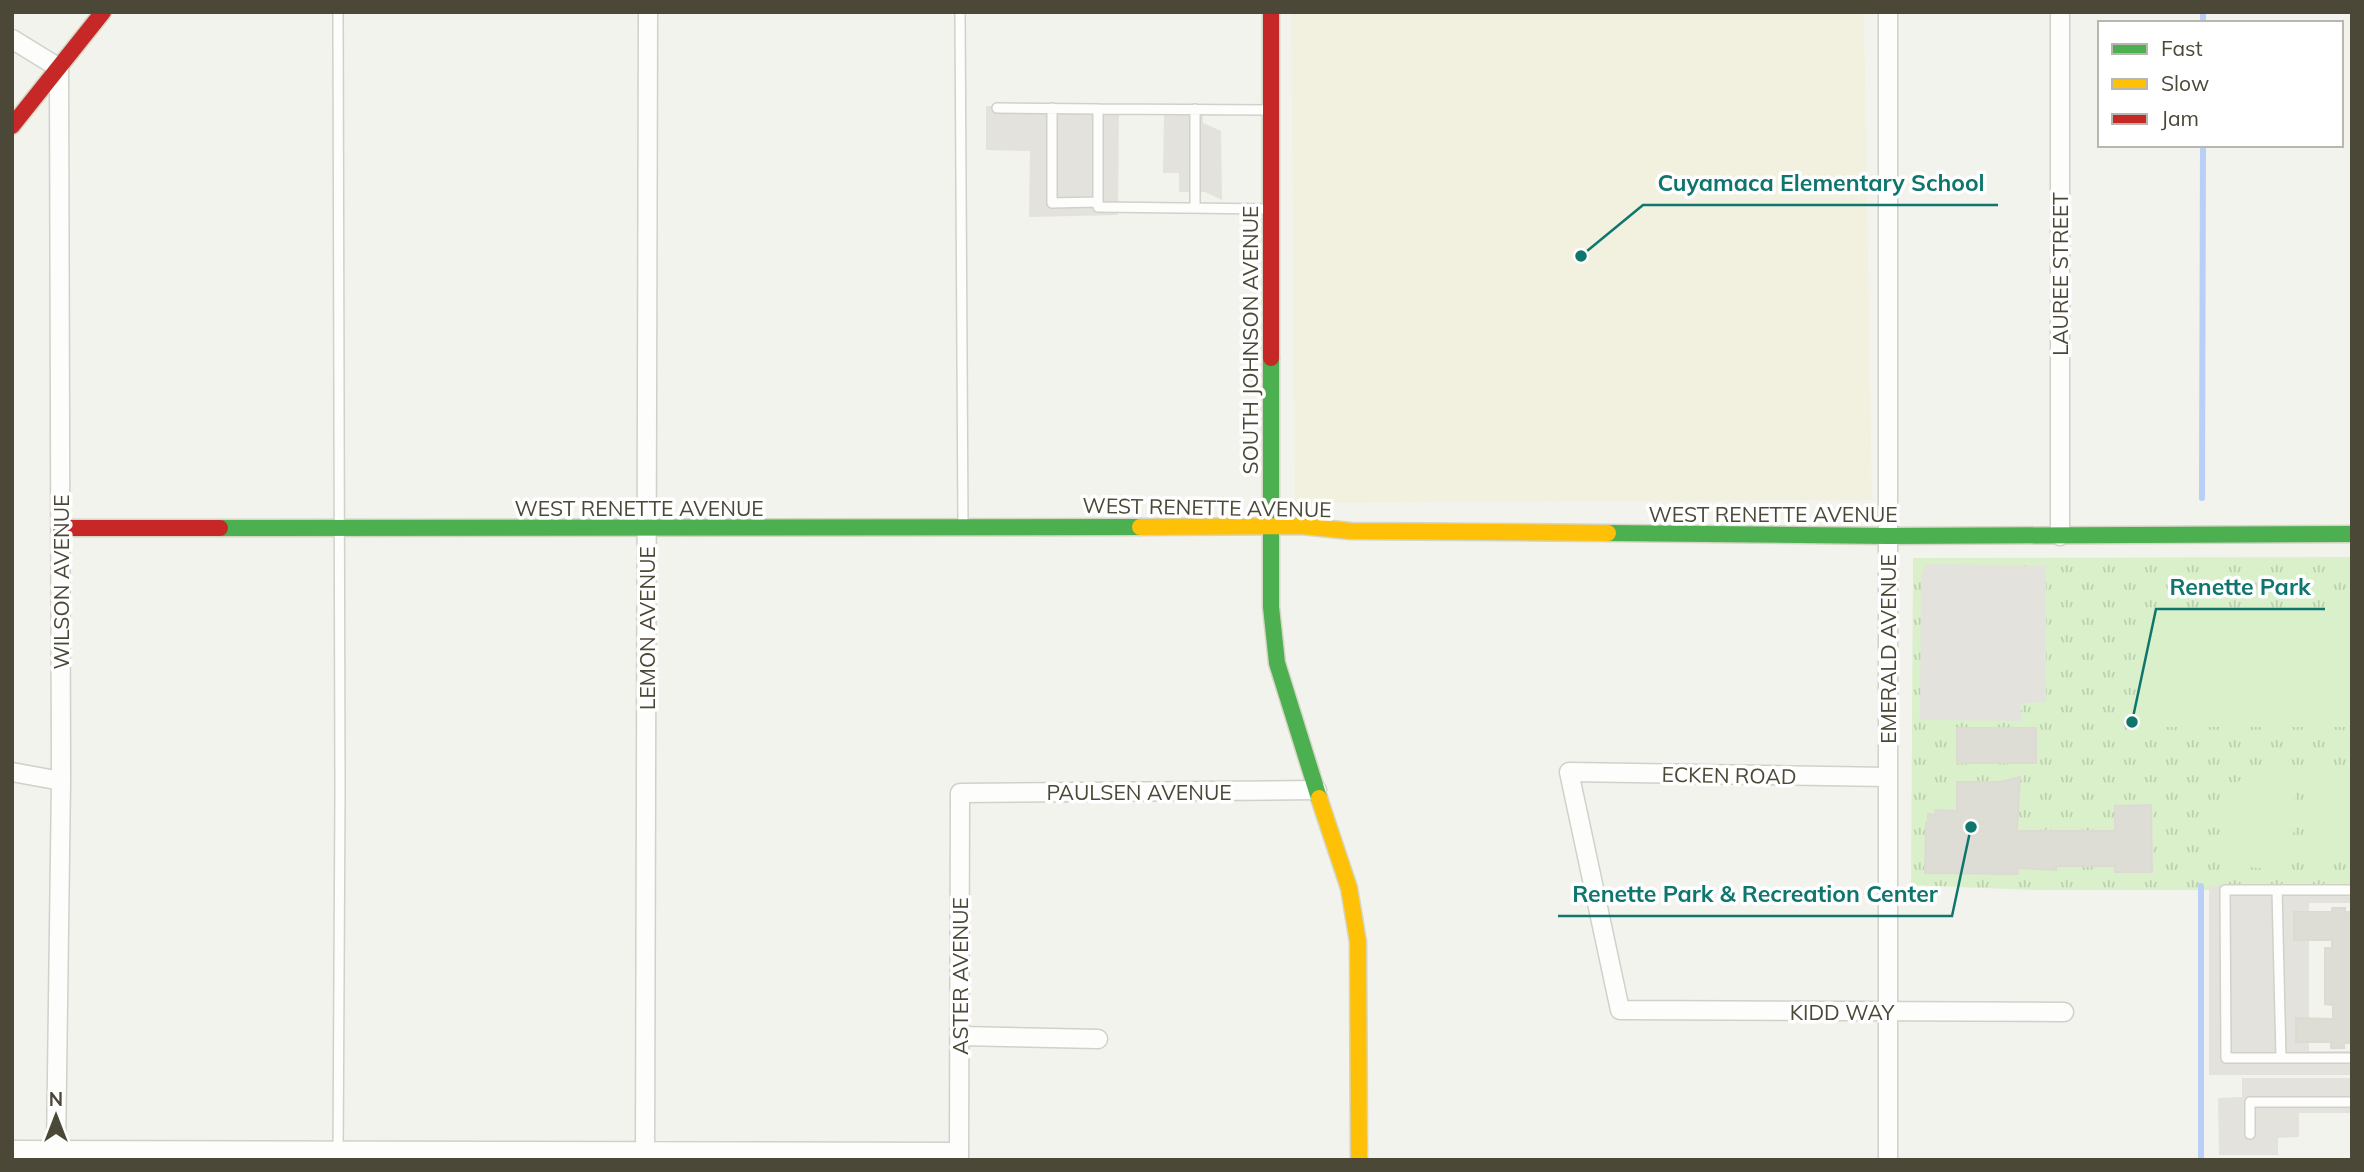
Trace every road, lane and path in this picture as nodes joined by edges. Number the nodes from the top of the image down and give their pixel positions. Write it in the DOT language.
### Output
graph roads {
  1 [pos="103,12"];
  2 [pos="338,12"];
  3 [pos="648,12"];
  4 [pos="960,12"];
  5 [pos="1271,12"];
  6 [pos="1888,12"];
  7 [pos="2060,12"];
  8 [pos="12,39"];
  9 [pos="59,68"];
  10 [pos="997,108"];
  11 [pos="1052,108"];
  12 [pos="1098,109"];
  13 [pos="1195,109"];
  14 [pos="1271,111"];
  15 [pos="12,126"];
  16 [pos="1098,202"];
  17 [pos="1195,208"];
  18 [pos="1271,209"];
  19 [pos="1270,526"];
  20 [pos="648,527"];
  21 [pos="963,527"];
  22 [pos="61,528"];
  23 [pos="339,529"];
  24 [pos="2352,534"];
  25 [pos="1888,536"];
  26 [pos="2060,536"];
  27 [pos="12,772"];
  28 [pos="1888,777"];
  29 [pos="61,781"];
  30 [pos="1317,790"];
  31 [pos="960,793"];
  32 [pos="2277,890"];
  33 [pos="2352,890"];
  34 [pos="1620,1010"];
  35 [pos="1888,1012"];
  36 [pos="2064,1012"];
  37 [pos="960,1036"];
  38 [pos="1098,1039"];
  39 [pos="2281,1058"];
  40 [pos="2352,1059"];
  41 [pos="2352,1102"];
  42 [pos="2249,1134"];
  43 [pos="12,1150"];
  44 [pos="56,1151"];
  45 [pos="338,1156"];
  46 [pos="645,1156"];
  47 [pos="959,1156"];
  48 [pos="1359,1160"];
  49 [pos="1888,1160"];
  1 -- 9 [label="street"];
  2 -- 23 [label="lane"];
  3 -- 20 [label="street, LEMON AVENUE"];
  4 -- 21 [label="lane"];
  5 -- 14 [label="street, SOUTH JOHNSON AVENUE"];
  6 -- 25 [label="street, EMERALD AVENUE"];
  7 -- 26 [label="street, LAUREE STREET"];
  8 -- 9 [label="street"];
  9 -- 15 [label="street"];
  9 -- 22 [label="street, WILSON AVENUE"];
  10 -- 11 [label="lane"];
  11 -- 12 [label="lane"];
  11 -- 16 [label="lane"];
  12 -- 13 [label="lane"];
  12 -- 16 [label="lane"];
  13 -- 14 [label="lane"];
  13 -- 17 [label="lane"];
  14 -- 18 [label="street, SOUTH JOHNSON AVENUE"];
  16 -- 17 [label="lane"];
  17 -- 18 [label="lane"];
  18 -- 19 [label="street, SOUTH JOHNSON AVENUE"];
  19 -- 21 [label="street, WEST RENETTE AVENUE"];
  19 -- 25 [label="street, WEST RENETTE AVENUE"];
  19 -- 30 [label="street, SOUTH JOHNSON AVENUE"];
  20 -- 21 [label="street, WEST RENETTE AVENUE"];
  20 -- 23 [label="street, WEST RENETTE AVENUE"];
  20 -- 46 [label="street, LEMON AVENUE"];
  22 -- 23 [label="street, WEST RENETTE AVENUE"];
  22 -- 29 [label="street, WILSON AVENUE"];
  23 -- 45 [label="lane"];
  24 -- 26 [label="street, WEST RENETTE AVENUE"];
  25 -- 26 [label="street, WEST RENETTE AVENUE"];
  25 -- 28 [label="street, EMERALD AVENUE"];
  27 -- 29 [label="street"];
  28 -- 34 [label="street, ECKEN ROAD"];
  28 -- 35 [label="street, EMERALD AVENUE"];
  29 -- 44 [label="street, WILSON AVENUE"];
  30 -- 31 [label="street, PAULSEN AVENUE"];
  30 -- 48 [label="street, SOUTH JOHNSON AVENUE"];
  31 -- 37 [label="street, ASTER AVENUE"];
  32 -- 33 [label="lane"];
  32 -- 39 [label="lane"];
  32 -- 39 [label="lane"];
  34 -- 35 [label="street, KIDD WAY"];
  35 -- 36 [label="street, KIDD WAY"];
  35 -- 49 [label="street, EMERALD AVENUE"];
  37 -- 38 [label="street"];
  37 -- 47 [label="street, ASTER AVENUE"];
  39 -- 40 [label="lane"];
  41 -- 42 [label="lane"];
  43 -- 44 [label="street"];
  44 -- 45 [label="street"];
  45 -- 46 [label="street"];
  46 -- 47 [label="street"];
}
